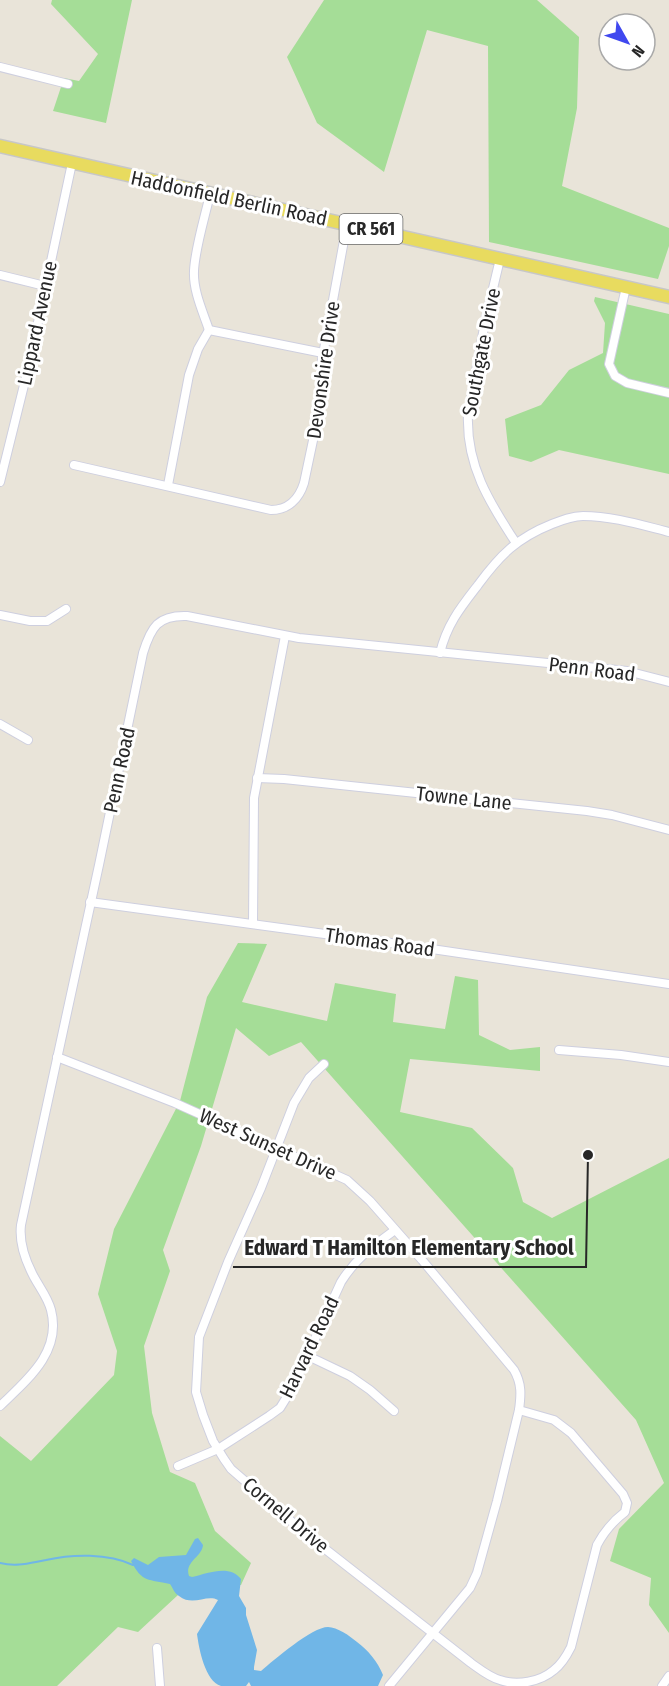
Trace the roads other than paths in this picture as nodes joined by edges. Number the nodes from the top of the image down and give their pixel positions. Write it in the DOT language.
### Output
graph roads {
  1 [pos="0,67"];
  2 [pos="68,84"];
  3 [pos="0,146"];
  4 [pos="72,163"];
  5 [pos="210,194"];
  6 [pos="347,224"];
  7 [pos="500,259"];
  8 [pos="0,275"];
  9 [pos="45,286"];
  10 [pos="626,287"];
  11 [pos="669,297"];
  12 [pos="210,330"];
  13 [pos="323,353"];
  14 [pos="669,393"];
  15 [pos="74,465"];
  16 [pos="0,482"];
  17 [pos="168,485"];
  18 [pos="669,532"];
  19 [pos="516,543"];
  20 [pos="66,609"];
  21 [pos="0,615"];
  22 [pos="285,636"];
  23 [pos="440,652"];
  24 [pos="669,682"];
  25 [pos="0,724"];
  26 [pos="28,740"];
  27 [pos="257,778"];
  28 [pos="669,830"];
  29 [pos="90,902"];
  30 [pos="253,924"];
  31 [pos="669,984"];
  32 [pos="559,1050"];
  33 [pos="57,1057"];
  34 [pos="669,1062"];
  35 [pos="324,1064"];
  36 [pos="277,1147"];
  37 [pos="395,1230"];
  38 [pos="308,1356"];
  39 [pos="0,1406"];
  40 [pos="519,1410"];
  41 [pos="394,1411"];
  42 [pos="218,1449"];
  43 [pos="178,1466"];
  44 [pos="433,1633"];
  45 [pos="157,1648"];
  46 [pos="669,1676"];
  47 [pos="160,1686"];
  48 [pos="389,1686"];
  49 [pos="662,1686"];
  1 -- 2 [label="street"];
  3 -- 4 [label="main road, Haddonfield Berlin Road / CR 561"];
  4 -- 5 [label="main road, Haddonfield Berlin Road / CR 561"];
  4 -- 9 [label="street, Lippard Avenue"];
  5 -- 6 [label="main road, Haddonfield Berlin Road / CR 561"];
  5 -- 12 [label="street"];
  6 -- 7 [label="main road, Haddonfield Berlin Road / CR 561"];
  6 -- 13 [label="street, Devonshire Drive"];
  7 -- 10 [label="main road, Haddonfield Berlin Road / CR 561"];
  7 -- 19 [label="street, Southgate Drive"];
  8 -- 9 [label="street"];
  9 -- 16 [label="street, Lippard Avenue"];
  10 -- 11 [label="main road, Haddonfield Berlin Road / CR 561"];
  10 -- 14 [label="street"];
  12 -- 13 [label="street"];
  12 -- 17 [label="street"];
  13 -- 17 [label="street, Devonshire Drive"];
  15 -- 17 [label="street, Devonshire Drive"];
  18 -- 19 [label="street"];
  19 -- 23 [label="street"];
  20 -- 21 [label="street"];
  22 -- 23 [label="street, Penn Road"];
  22 -- 27 [label="street"];
  22 -- 29 [label="street, Penn Road"];
  23 -- 24 [label="street, Penn Road"];
  25 -- 26 [label="street"];
  27 -- 28 [label="street, Towne Lane"];
  27 -- 30 [label="street"];
  29 -- 30 [label="street, Thomas Road"];
  29 -- 33 [label="street, Penn Road"];
  30 -- 31 [label="street, Thomas Road"];
  32 -- 34 [label="street"];
  33 -- 36 [label="street, West Sunset Drive"];
  33 -- 39 [label="street, Penn Road"];
  35 -- 36 [label="street, Cornell Drive"];
  36 -- 37 [label="street, West Sunset Drive"];
  36 -- 42 [label="street, Cornell Drive"];
  37 -- 38 [label="street, Harvard Road"];
  37 -- 40 [label="street, West Sunset Drive"];
  38 -- 41 [label="street"];
  38 -- 42 [label="street, Harvard Road"];
  40 -- 44 [label="street, West Sunset Drive"];
  40 -- 44 [label="street, Cornell Drive"];
  42 -- 43 [label="street, Harvard Road"];
  42 -- 44 [label="street, Cornell Drive"];
  44 -- 48 [label="street, West Sunset Drive"];
  45 -- 47 [label="street"];
  46 -- 49 [label="street"];
}
